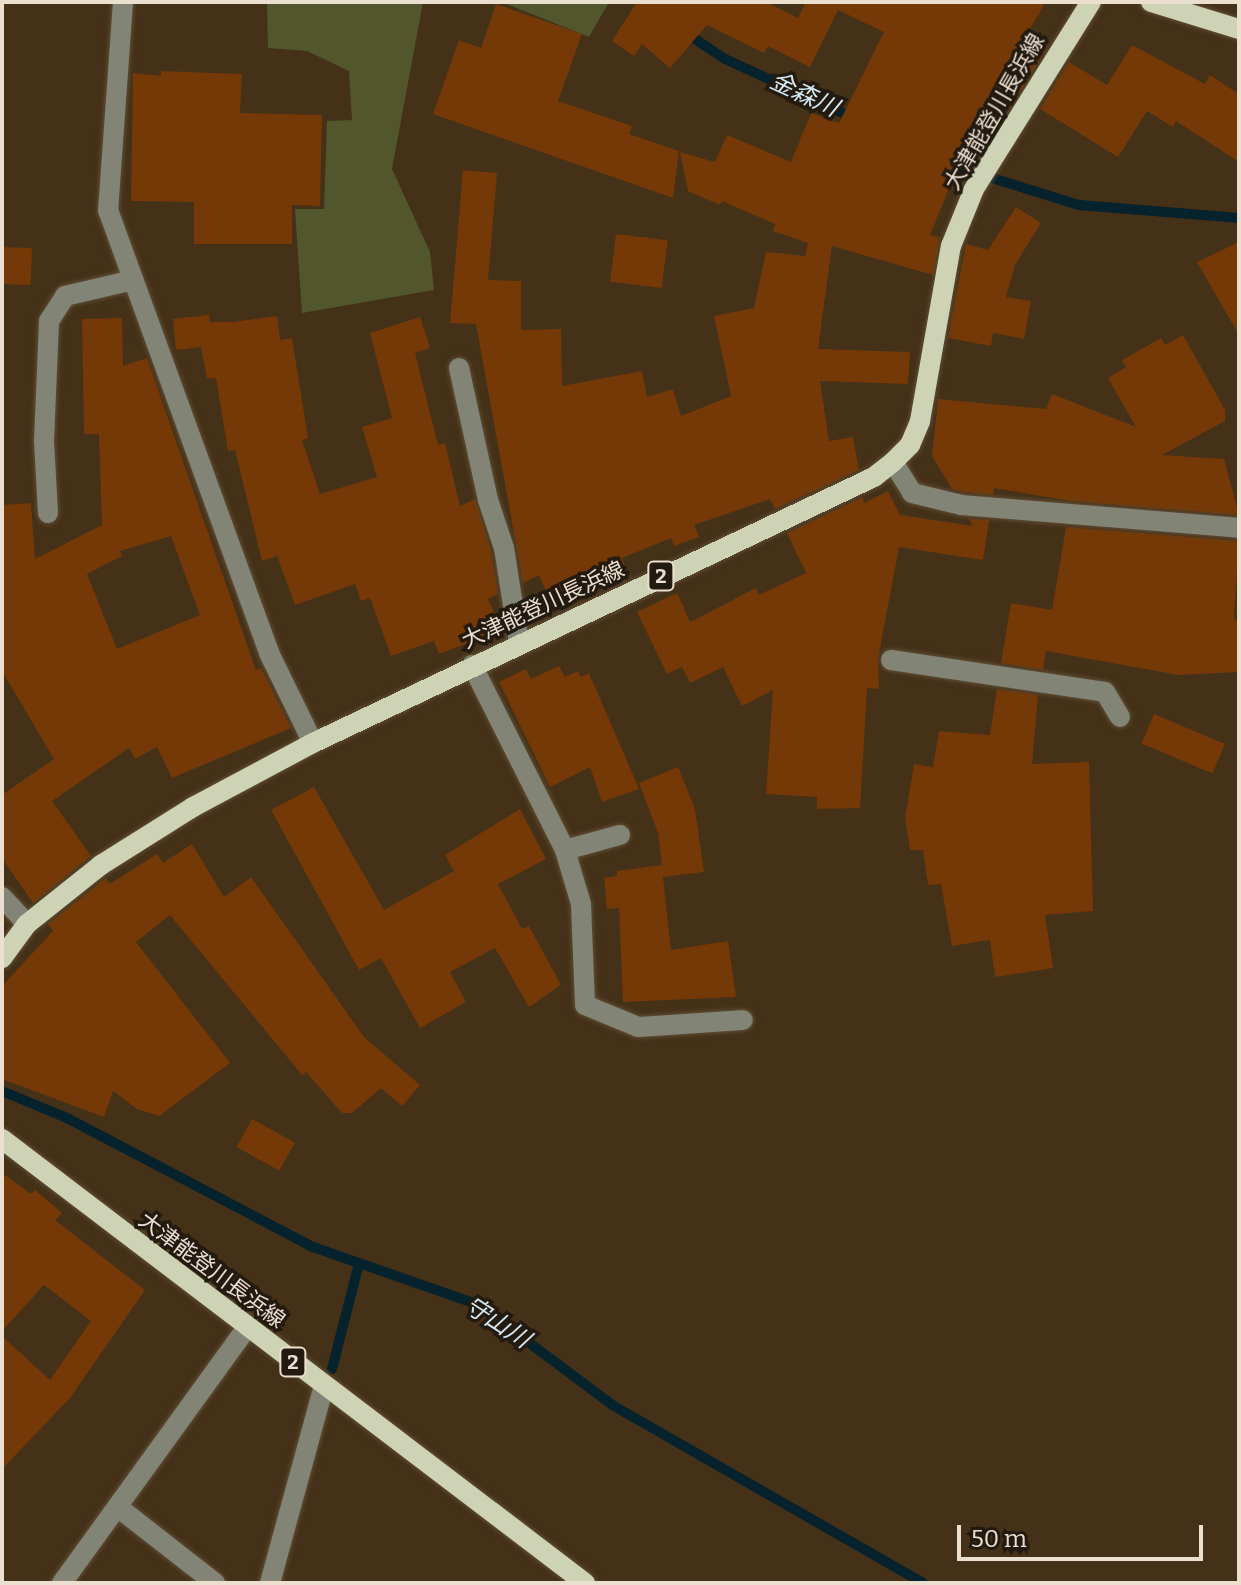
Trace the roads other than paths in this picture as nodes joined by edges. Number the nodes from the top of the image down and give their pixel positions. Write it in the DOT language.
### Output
graph roads {
  1 [pos="123,2"];
  2 [pos="1091,2"];
  3 [pos="1151,2"];
  4 [pos="1239,29"];
  5 [pos="133,280"];
  6 [pos="459,368"];
  7 [pos="893,462"];
  8 [pos="48,513"];
  9 [pos="1239,528"];
  10 [pos="519,643"];
  11 [pos="891,660"];
  12 [pos="472,665"];
  13 [pos="1120,717"];
  14 [pos="313,743"];
  15 [pos="620,835"];
  16 [pos="565,850"];
  17 [pos="2,897"];
  18 [pos="27,924"];
  19 [pos="2,958"];
  20 [pos="743,1020"];
  21 [pos="2,1139"];
  22 [pos="247,1327"];
  23 [pos="324,1386"];
  24 [pos="119,1508"];
  25 [pos="62,1583"];
  26 [pos="215,1583"];
  27 [pos="270,1583"];
  28 [pos="585,1583"];
  1 -- 5 [label="street"];
  2 -- 7 [label="main road, 大津能登川長浜線 / 2"];
  3 -- 4 [label="main road"];
  5 -- 8 [label="street"];
  5 -- 14 [label="street"];
  6 -- 10 [label="street"];
  7 -- 9 [label="street"];
  7 -- 10 [label="main road, 大津能登川長浜線 / 2"];
  10 -- 12 [label="main road, 大津能登川長浜線 / 2"];
  11 -- 13 [label="street"];
  12 -- 14 [label="main road, 大津能登川長浜線 / 2"];
  12 -- 16 [label="street"];
  14 -- 18 [label="main road, 大津能登川長浜線 / 2"];
  15 -- 16 [label="street"];
  16 -- 20 [label="street"];
  17 -- 18 [label="street"];
  18 -- 19 [label="main road, 大津能登川長浜線 / 2"];
  21 -- 22 [label="main road, 大津能登川長浜線 / 2"];
  22 -- 23 [label="main road, 大津能登川長浜線 / 2"];
  22 -- 24 [label="street"];
  23 -- 27 [label="street"];
  23 -- 28 [label="main road, 大津能登川長浜線 / 2"];
  24 -- 25 [label="street"];
  24 -- 26 [label="street"];
}
